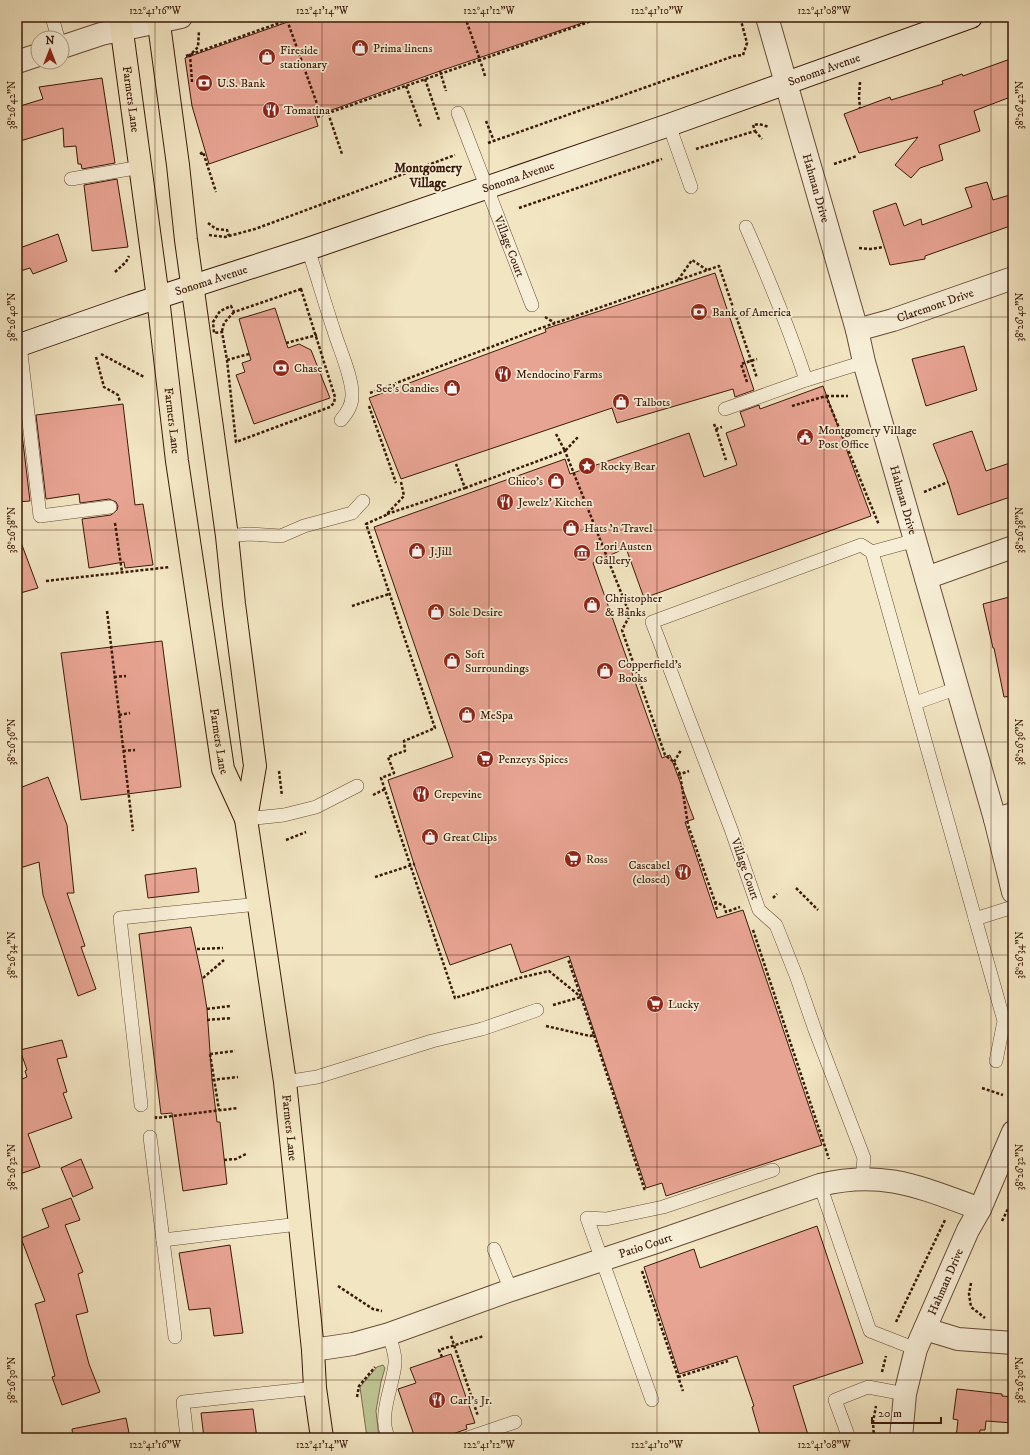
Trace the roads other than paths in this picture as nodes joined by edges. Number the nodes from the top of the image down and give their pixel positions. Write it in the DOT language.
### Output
graph roads {
  1 [pos="52,17"];
  2 [pos="181,17"];
  3 [pos="767,17"];
  4 [pos="971,17"];
  5 [pos="158,20"];
  6 [pos="121,24"];
  7 [pos="56,30"];
  8 [pos="70,44"];
  9 [pos="30,58"];
  10 [pos="17,62"];
  11 [pos="785,83"];
  12 [pos="458,113"];
  13 [pos="669,125"];
  14 [pos="141,167"];
  15 [pos="71,179"];
  16 [pos="691,186"];
  17 [pos="487,187"];
  18 [pos="746,227"];
  19 [pos="308,249"];
  20 [pos="1013,278"];
  21 [pos="193,287"];
  22 [pos="158,298"];
  23 [pos="532,305"];
  24 [pos="857,330"];
  25 [pos="18,345"];
  26 [pos="864,362"];
  27 [pos="806,380"];
  28 [pos="725,409"];
  29 [pos="341,420"];
  30 [pos="363,501"];
  31 [pos="110,507"];
  32 [pos="227,536"];
  33 [pos="916,540"];
  34 [pos="1013,547"];
  35 [pos="872,552"];
  36 [pos="926,578"];
  37 [pos="958,688"];
  38 [pos="915,704"];
  39 [pos="357,786"];
  40 [pos="1004,817"];
  41 [pos="246,819"];
  42 [pos="1013,892"];
  43 [pos="258,904"];
  44 [pos="1013,907"];
  45 [pos="975,919"];
  46 [pos="538,1010"];
  47 [pos="996,1061"];
  48 [pos="285,1082"];
  49 [pos="142,1105"];
  50 [pos="1013,1132"];
  51 [pos="150,1137"];
  52 [pos="773,1170"];
  53 [pos="862,1178"];
  54 [pos="820,1185"];
  55 [pos="980,1208"];
  56 [pos="299,1224"];
  57 [pos="163,1240"];
  58 [pos="494,1250"];
  59 [pos="602,1260"];
  60 [pos="511,1290"];
  61 [pos="925,1329"];
  62 [pos="389,1334"];
  63 [pos="175,1337"];
  64 [pos="1013,1343"];
  65 [pos="916,1349"];
  66 [pos="313,1350"];
  67 [pos="315,1388"];
  68 [pos="905,1394"];
  69 [pos="652,1400"];
  70 [pos="515,1422"];
  71 [pos="187,1438"];
  72 [pos="322,1438"];
  73 [pos="389,1438"];
  74 [pos="468,1438"];
  75 [pos="849,1438"];
  76 [pos="901,1438"];
  1 -- 7 [label="lane"];
  2 -- 5 [label="street"];
  3 -- 11 [label="street, Hahman Drive"];
  4 -- 11 [label="street, Sonoma Avenue"];
  5 -- 6 [label="street"];
  5 -- 21 [label="main road, Farmers Lane"];
  6 -- 8 [label="street"];
  6 -- 14 [label="main road, Farmers Lane"];
  9 -- 10 [label="street"];
  11 -- 13 [label="street, Sonoma Avenue"];
  11 -- 24 [label="street, Hahman Drive"];
  12 -- 17 [label="lane, Village Court"];
  13 -- 16 [label="lane"];
  13 -- 17 [label="street, Sonoma Avenue"];
  14 -- 15 [label="lane"];
  14 -- 22 [label="main road, Farmers Lane"];
  17 -- 19 [label="street, Sonoma Avenue"];
  17 -- 23 [label="lane, Village Court"];
  18 -- 27 [label="lane"];
  19 -- 21 [label="street, Sonoma Avenue"];
  19 -- 29 [label="lane"];
  20 -- 24 [label="street, Claremont Drive"];
  21 -- 22 [label="street, Sonoma Avenue"];
  21 -- 32 [label="main road, Farmers Lane"];
  22 -- 25 [label="street, Sonoma Avenue"];
  22 -- 41 [label="main road, Farmers Lane"];
  24 -- 26 [label="street, Hahman Drive"];
  25 -- 31 [label="lane"];
  26 -- 27 [label="lane"];
  26 -- 33 [label="street, Hahman Drive"];
  27 -- 28 [label="lane"];
  30 -- 32 [label="lane"];
  32 -- 41 [label="main road, Farmers Lane"];
  33 -- 35 [label="lane"];
  33 -- 36 [label="street, Hahman Drive"];
  34 -- 36 [label="street"];
  35 -- 38 [label="lane"];
  35 -- 53 [label="lane, Village Court"];
  36 -- 37 [label="street, Hahman Drive"];
  37 -- 38 [label="lane"];
  37 -- 40 [label="street, Hahman Drive"];
  38 -- 45 [label="lane"];
  39 -- 41 [label="lane"];
  40 -- 42 [label="street, Hahman Drive"];
  41 -- 43 [label="main road, Farmers Lane"];
  43 -- 48 [label="main road, Farmers Lane"];
  43 -- 49 [label="lane"];
  44 -- 45 [label="lane"];
  45 -- 47 [label="lane"];
  46 -- 48 [label="lane"];
  48 -- 56 [label="main road, Farmers Lane"];
  50 -- 55 [label="street, Hahman Drive"];
  51 -- 57 [label="lane"];
  52 -- 59 [label="lane"];
  53 -- 54 [label="street, Patio Court"];
  53 -- 55 [label="street, Patio Court"];
  54 -- 59 [label="street, Patio Court"];
  54 -- 65 [label="lane"];
  55 -- 61 [label="street, Hahman Drive"];
  56 -- 57 [label="lane"];
  56 -- 66 [label="main road, Farmers Lane"];
  57 -- 63 [label="lane"];
  58 -- 60 [label="lane"];
  59 -- 60 [label="street, Patio Court"];
  59 -- 69 [label="lane"];
  60 -- 62 [label="street, Patio Court"];
  61 -- 64 [label="street"];
  61 -- 65 [label="street, Hahman Drive"];
  62 -- 66 [label="street, Patio Court"];
  62 -- 73 [label="lane"];
  65 -- 68 [label="street, Hahman Drive"];
  66 -- 67 [label="main road, Farmers Lane"];
  67 -- 71 [label="lane"];
  67 -- 72 [label="main road, Farmers Lane"];
  68 -- 75 [label="lane"];
  68 -- 76 [label="street, Hahman Drive"];
  70 -- 74 [label="lane"];
}
